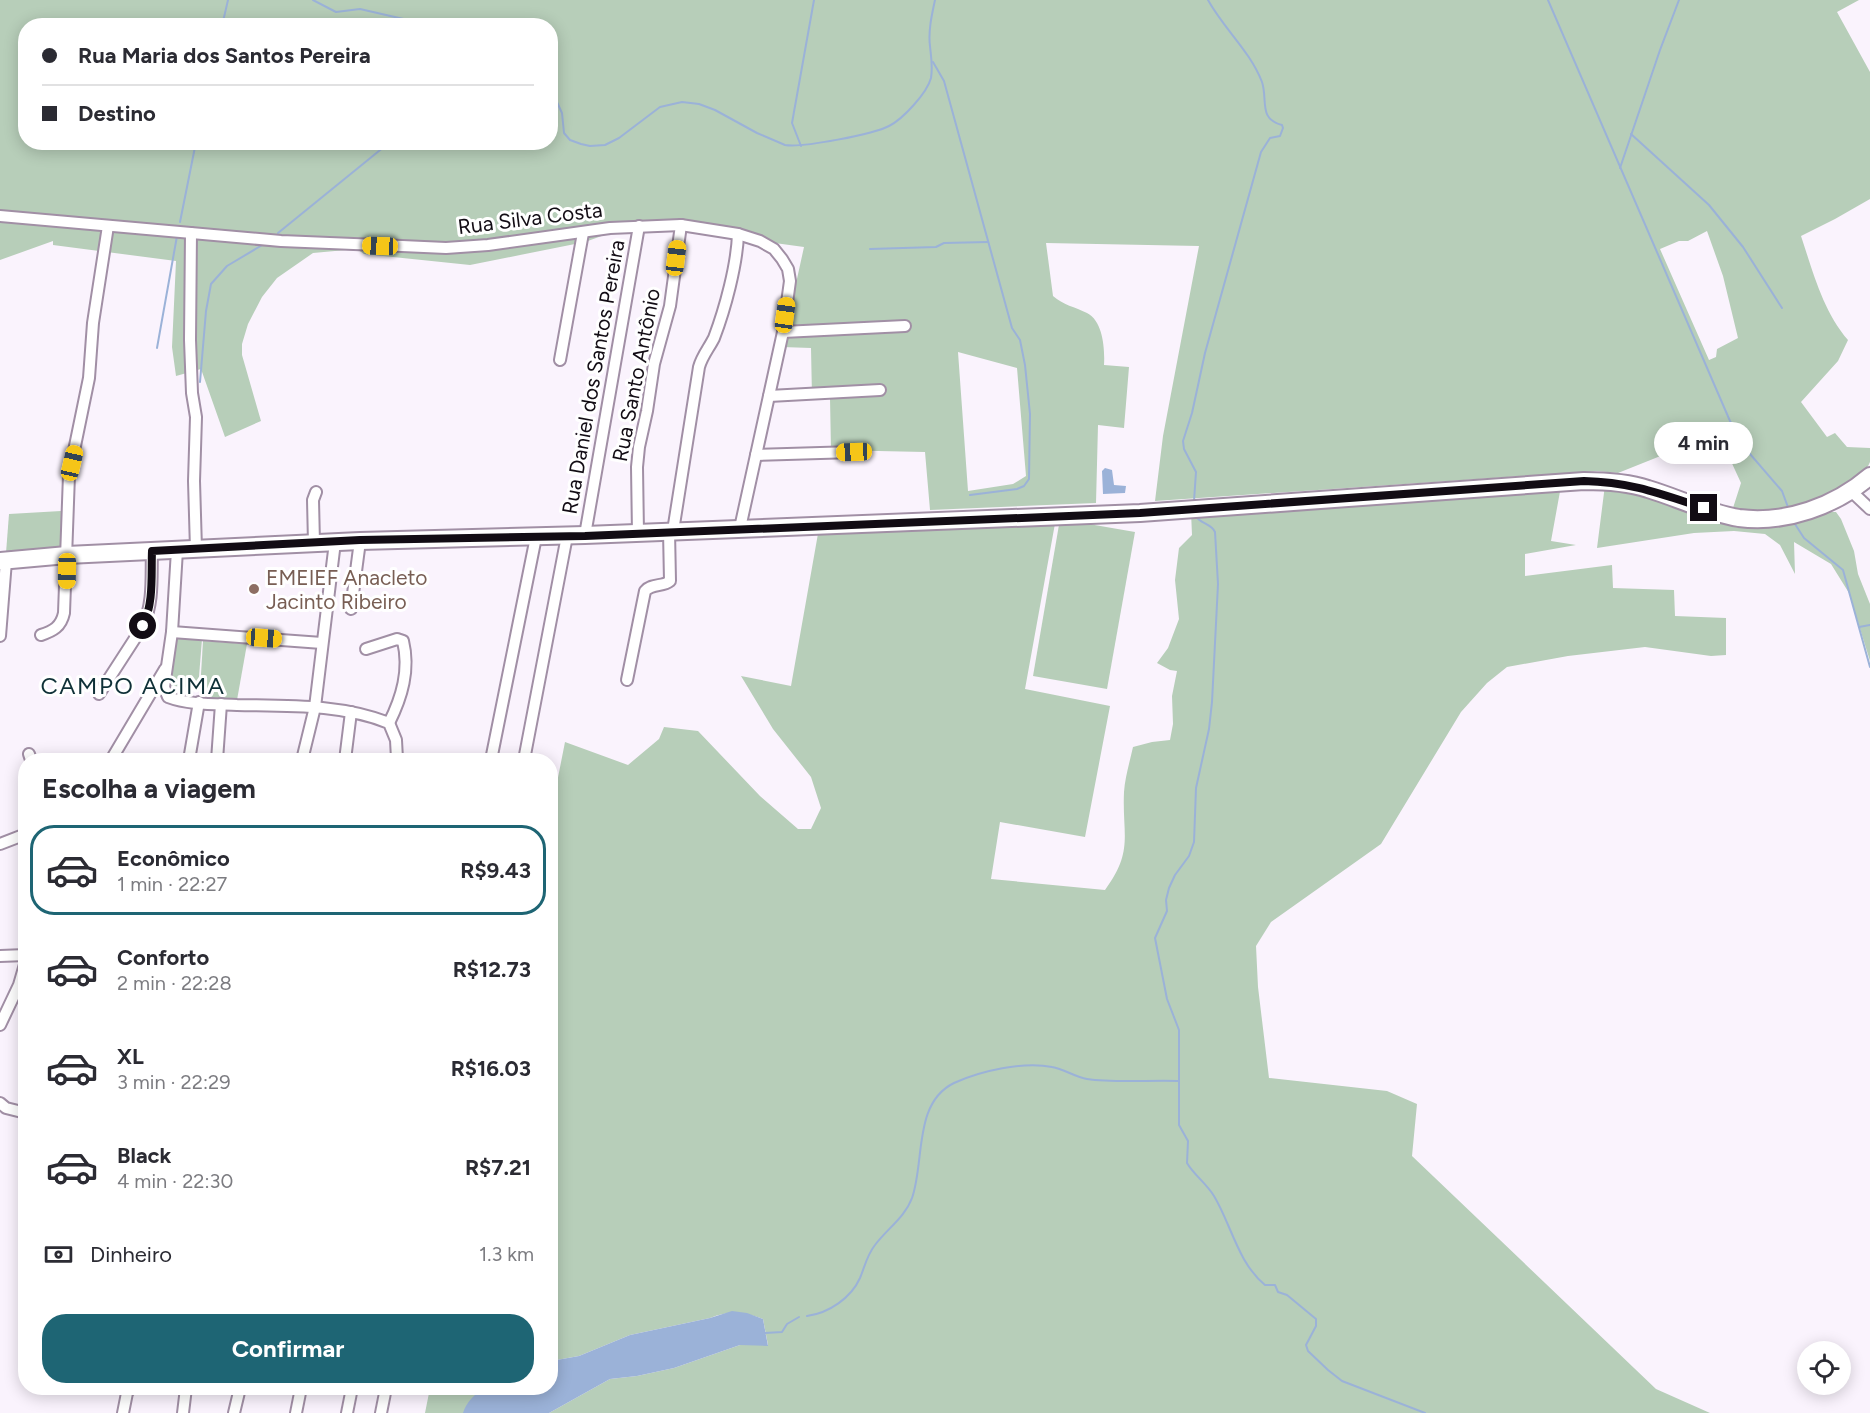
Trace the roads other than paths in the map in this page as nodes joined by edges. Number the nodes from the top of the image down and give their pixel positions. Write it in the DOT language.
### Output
graph roads {
  1 [pos="0,216"];
  2 [pos="681,225"];
  3 [pos="108,226"];
  4 [pos="639,226"];
  5 [pos="191,233"];
  6 [pos="583,233"];
  7 [pos="738,234"];
  8 [pos="905,326"];
  9 [pos="783,332"];
  10 [pos="560,360"];
  11 [pos="880,390"];
  12 [pos="769,396"];
  13 [pos="854,452"];
  14 [pos="756,454"];
  15 [pos="1870,476"];
  16 [pos="1851,491"];
  17 [pos="316,492"];
  18 [pos="1870,509"];
  19 [pos="740,528"];
  20 [pos="671,531"];
  21 [pos="638,532"];
  22 [pos="567,536"];
  23 [pos="585,536"];
  24 [pos="536,537"];
  25 [pos="360,540"];
  26 [pos="335,542"];
  27 [pos="314,543"];
  28 [pos="196,549"];
  29 [pos="177,550"];
  30 [pos="152,551"];
  31 [pos="67,555"];
  32 [pos="3,561"];
  33 [pos="351,609"];
  34 [pos="172,632"];
  35 [pos="40,635"];
  36 [pos="0,636"];
  37 [pos="322,643"];
  38 [pos="366,649"];
  39 [pos="167,667"];
  40 [pos="627,680"];
  41 [pos="99,694"];
  42 [pos="199,702"];
  43 [pos="221,704"];
  44 [pos="315,707"];
  45 [pos="351,712"];
  46 [pos="389,723"];
  47 [pos="115,753"];
  48 [pos="190,753"];
  49 [pos="218,753"];
  50 [pos="304,753"];
  51 [pos="346,753"];
  52 [pos="397,753"];
  53 [pos="492,753"];
  54 [pos="525,753"];
  55 [pos="18,837"];
  56 [pos="0,844"];
  57 [pos="18,955"];
  58 [pos="0,956"];
  59 [pos="18,987"];
  60 [pos="0,1025"];
  61 [pos="0,1103"];
  62 [pos="18,1111"];
  63 [pos="127,1395"];
  64 [pos="182,1395"];
  65 [pos="238,1395"];
  66 [pos="300,1395"];
  67 [pos="351,1395"];
  68 [pos="385,1395"];
  69 [pos="123,1413"];
  70 [pos="183,1413"];
  71 [pos="234,1413"];
  72 [pos="296,1413"];
  73 [pos="347,1413"];
  74 [pos="381,1413"];
  1 -- 3 [label="street, Rua Silva Costa"];
  2 -- 4 [label="street, Rua Silva Costa"];
  2 -- 7 [label="street, Rua Silva Costa"];
  2 -- 21 [label="street, Rua Santo Antônio"];
  3 -- 5 [label="street, Rua Silva Costa"];
  3 -- 31 [label="street"];
  4 -- 6 [label="street, Rua Silva Costa"];
  4 -- 23 [label="street, Rua Daniel dos Santos Pereira"];
  5 -- 6 [label="street, Rua Silva Costa"];
  5 -- 28 [label="street"];
  6 -- 10 [label="street"];
  7 -- 9 [label="street, Rua Silva Costa"];
  7 -- 20 [label="street"];
  8 -- 9 [label="street"];
  9 -- 12 [label="street, Rua Silva Costa"];
  11 -- 12 [label="street"];
  12 -- 14 [label="street, Rua Silva Costa"];
  13 -- 14 [label="street"];
  14 -- 19 [label="street, Rua Silva Costa"];
  15 -- 16 [label="main road"];
  16 -- 18 [label="street"];
  16 -- 19 [label="main road"];
  17 -- 27 [label="street"];
  19 -- 20 [label="main road"];
  20 -- 21 [label="main road"];
  20 -- 40 [label="street"];
  21 -- 23 [label="main road"];
  22 -- 23 [label="main road"];
  22 -- 24 [label="main road"];
  22 -- 54 [label="street"];
  24 -- 25 [label="main road"];
  24 -- 53 [label="street"];
  25 -- 26 [label="main road"];
  25 -- 33 [label="street"];
  26 -- 27 [label="main road"];
  26 -- 37 [label="street"];
  27 -- 28 [label="main road"];
  28 -- 29 [label="main road"];
  29 -- 30 [label="main road"];
  29 -- 34 [label="street"];
  30 -- 31 [label="main road"];
  30 -- 41 [label="street"];
  31 -- 32 [label="main road"];
  31 -- 35 [label="street"];
  32 -- 36 [label="street"];
  34 -- 37 [label="street"];
  34 -- 39 [label="street"];
  37 -- 44 [label="street"];
  38 -- 46 [label="street"];
  39 -- 42 [label="street"];
  39 -- 47 [label="street"];
  42 -- 43 [label="street"];
  42 -- 48 [label="street"];
  43 -- 44 [label="street"];
  43 -- 49 [label="street"];
  44 -- 45 [label="street"];
  44 -- 50 [label="street"];
  45 -- 46 [label="street"];
  45 -- 51 [label="street"];
  46 -- 52 [label="street"];
  55 -- 56 [label="street"];
  57 -- 58 [label="street"];
  59 -- 60 [label="street"];
  61 -- 62 [label="street"];
  63 -- 69 [label="street"];
  64 -- 70 [label="street"];
  65 -- 71 [label="street"];
  66 -- 72 [label="street"];
  67 -- 73 [label="street"];
  68 -- 74 [label="street"];
}
